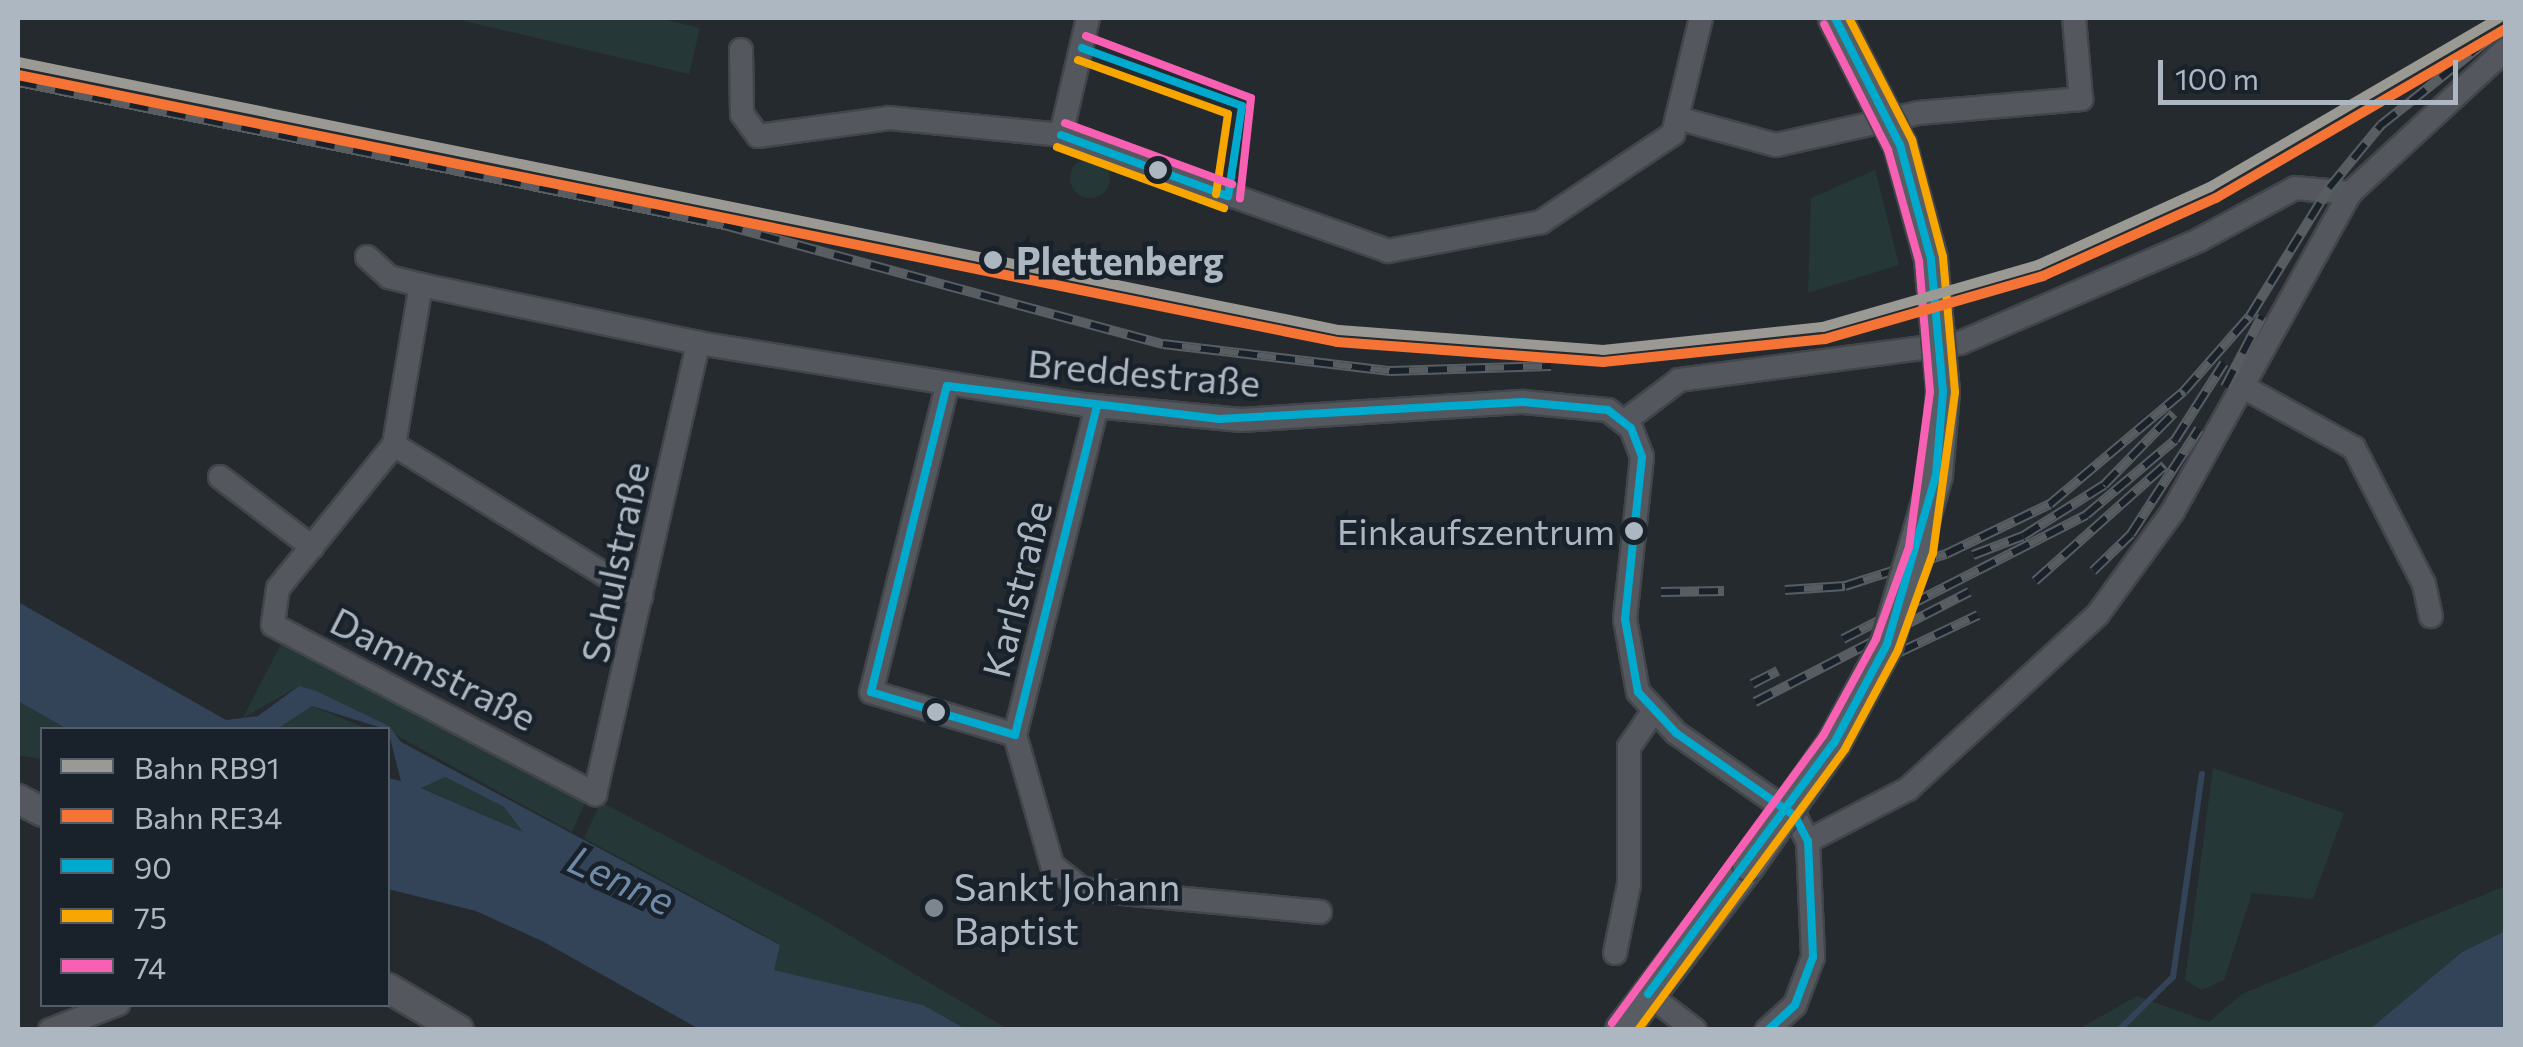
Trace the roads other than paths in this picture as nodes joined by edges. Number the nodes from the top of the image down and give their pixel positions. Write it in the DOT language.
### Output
graph roads {
  1 [pos="1088,18"];
  2 [pos="1700,18"];
  3 [pos="1835,18"];
  4 [pos="2074,18"];
  5 [pos="2506,48"];
  6 [pos="740,50"];
  7 [pos="1675,126"];
  8 [pos="1061,135"];
  9 [pos="2350,193"];
  10 [pos="367,257"];
  11 [pos="422,286"];
  12 [pos="698,343"];
  13 [pos="947,386"];
  14 [pos="2245,388"];
  15 [pos="1098,406"];
  16 [pos="1625,421"];
  17 [pos="394,445"];
  18 [pos="220,476"];
  19 [pos="312,547"];
  20 [pos="641,597"];
  21 [pos="2431,616"];
  22 [pos="1653,712"];
  23 [pos="1015,735"];
  24 [pos="595,794"];
  25 [pos="18,799"];
  26 [pos="40,811"];
  27 [pos="1808,841"];
  28 [pos="1320,912"];
  29 [pos="1615,953"];
  30 [pos="390,989"];
  31 [pos="1648,994"];
  32 [pos="110,1007"];
  33 [pos="50,1030"];
  34 [pos="459,1030"];
  35 [pos="1622,1030"];
  36 [pos="1695,1030"];
  37 [pos="1767,1030"];
  1 -- 8 [label="street"];
  2 -- 7 [label="street"];
  3 -- 31 [label="main road, bridge"];
  4 -- 7 [label="street"];
  5 -- 9 [label="street"];
  6 -- 8 [label="street"];
  7 -- 8 [label="street"];
  9 -- 14 [label="street"];
  9 -- 16 [label="street"];
  10 -- 11 [label="street, Breddestraße"];
  11 -- 12 [label="street, Breddestraße"];
  11 -- 17 [label="street"];
  12 -- 13 [label="street, Breddestraße"];
  12 -- 20 [label="street, Schulstraße"];
  13 -- 15 [label="street, Breddestraße"];
  13 -- 23 [label="street"];
  14 -- 21 [label="street"];
  14 -- 27 [label="street"];
  15 -- 16 [label="street, Breddestraße"];
  15 -- 23 [label="street, Karlstraße"];
  16 -- 22 [label="street"];
  17 -- 19 [label="street"];
  17 -- 20 [label="street"];
  18 -- 19 [label="street"];
  19 -- 24 [label="street, Dammstraße"];
  20 -- 24 [label="street, Schulstraße"];
  22 -- 27 [label="street"];
  22 -- 29 [label="street"];
  23 -- 28 [label="street, Karlstraße"];
  25 -- 26 [label="street"];
  27 -- 37 [label="street"];
  30 -- 34 [label="street"];
  31 -- 35 [label="main road"];
  31 -- 36 [label="street"];
  32 -- 33 [label="street"];
}
